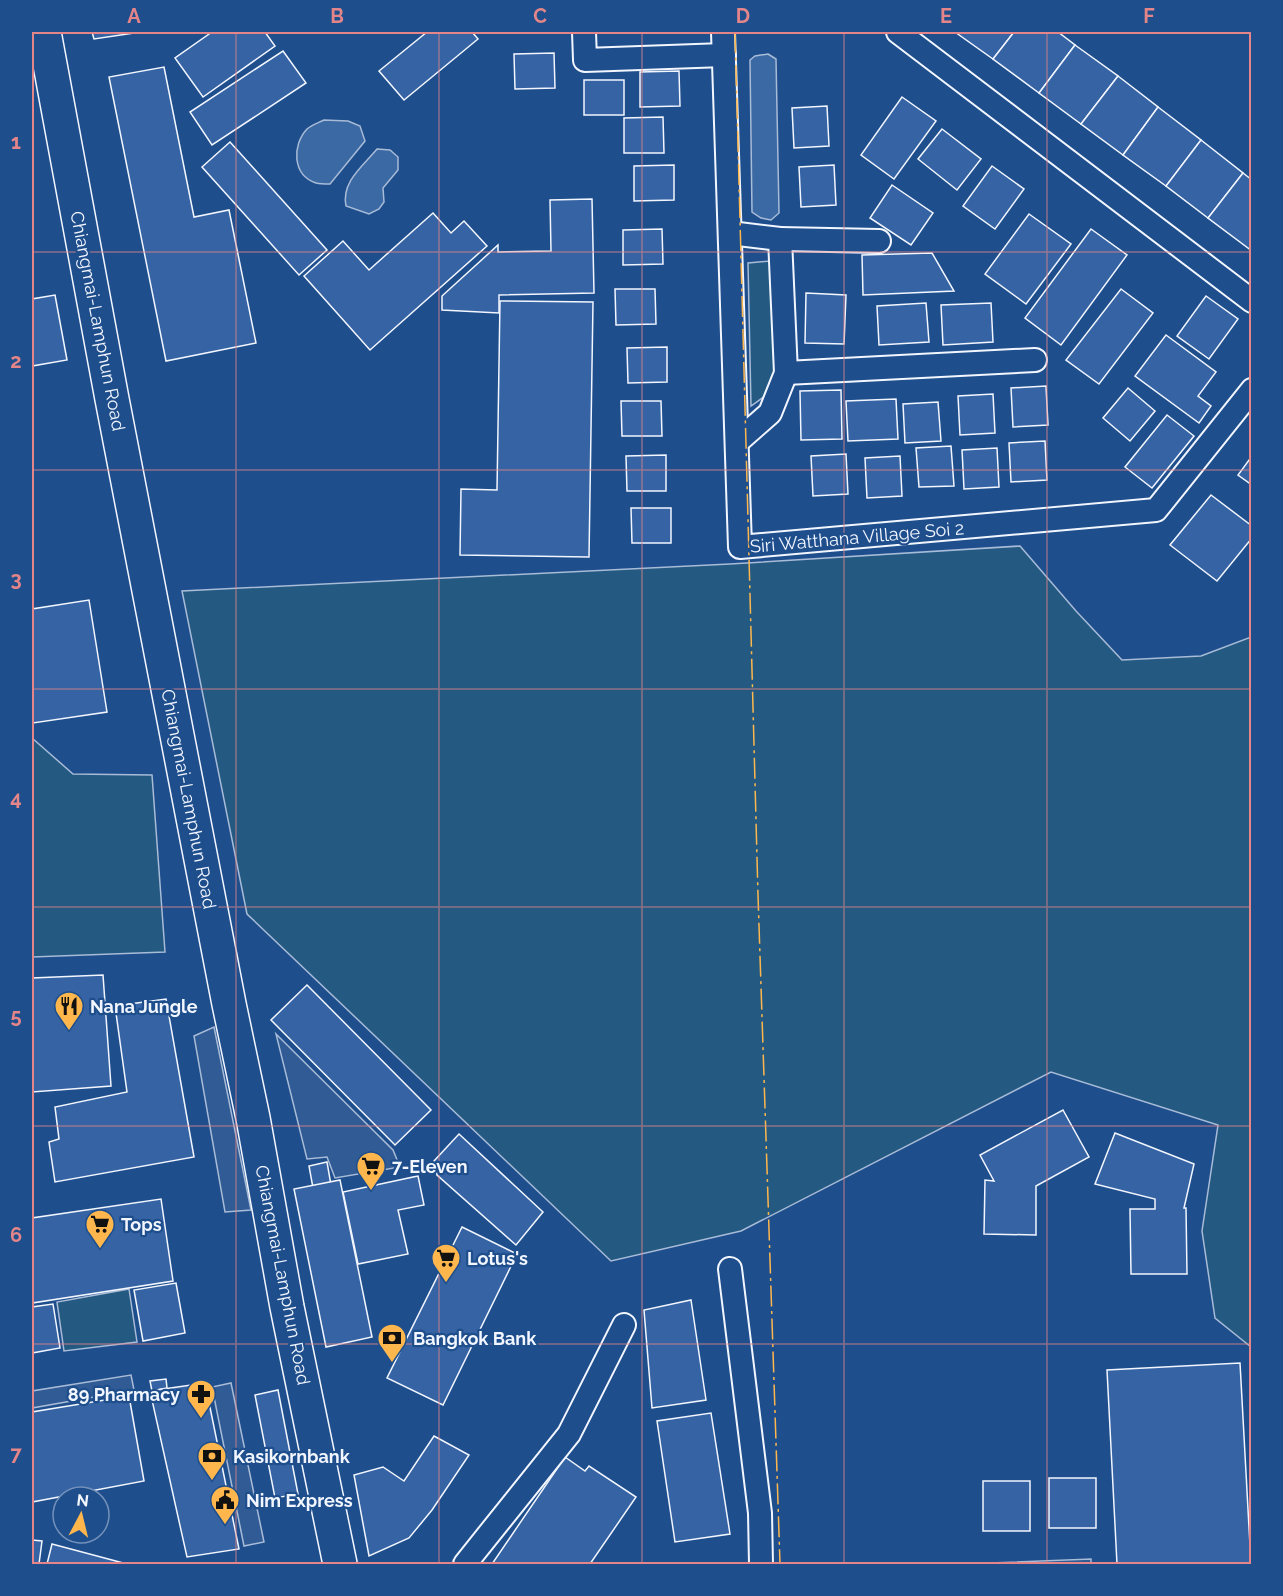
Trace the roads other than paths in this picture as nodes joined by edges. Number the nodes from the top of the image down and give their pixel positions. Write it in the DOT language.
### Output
graph roads {
  1 [pos="44,32"];
  2 [pos="584,32"];
  3 [pos="723,32"];
  4 [pos="898,32"];
  5 [pos="724,55"];
  6 [pos="730,233"];
  7 [pos="780,238"];
  8 [pos="879,241"];
  9 [pos="1251,301"];
  10 [pos="1035,360"];
  11 [pos="786,373"];
  12 [pos="1251,390"];
  13 [pos="737,442"];
  14 [pos="730,1269"];
  15 [pos="624,1325"];
  16 [pos="340,1564"];
  17 [pos="465,1564"];
  18 [pos="761,1564"];
  1 -- 16 [label="main road, Chiangmai-Lamphun Road"];
  2 -- 5 [label="street"];
  3 -- 5 [label="street, Siri Watthana Village Soi 2"];
  4 -- 9 [label="street"];
  5 -- 6 [label="street, Siri Watthana Village Soi 2"];
  6 -- 7 [label="street"];
  6 -- 13 [label="street, Siri Watthana Village Soi 2"];
  7 -- 8 [label="street"];
  7 -- 11 [label="street"];
  10 -- 11 [label="street"];
  11 -- 13 [label="street"];
  12 -- 13 [label="street, Siri Watthana Village Soi 2"];
  14 -- 18 [label="street"];
  15 -- 17 [label="street"];
}
